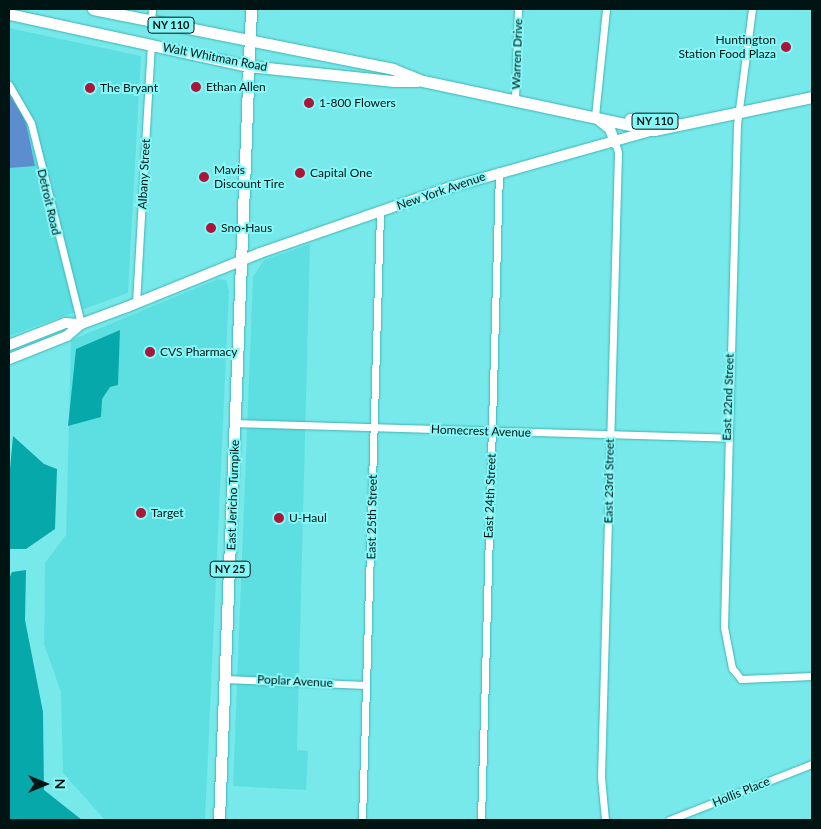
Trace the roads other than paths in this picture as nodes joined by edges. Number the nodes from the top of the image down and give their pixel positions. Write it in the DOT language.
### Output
graph roads {
  1 [pos="93,9"];
  2 [pos="251,9"];
  3 [pos="518,9"];
  4 [pos="606,9"];
  5 [pos="752,9"];
  6 [pos="9,14"];
  7 [pos="151,15"];
  8 [pos="249,42"];
  9 [pos="151,44"];
  10 [pos="248,66"];
  11 [pos="423,81"];
  12 [pos="9,85"];
  13 [pos="812,97"];
  14 [pos="515,100"];
  15 [pos="739,112"];
  16 [pos="595,116"];
  17 [pos="716,116"];
  18 [pos="654,130"];
  19 [pos="615,143"];
  20 [pos="499,171"];
  21 [pos="380,213"];
  22 [pos="242,260"];
  23 [pos="136,303"];
  24 [pos="82,324"];
  25 [pos="9,345"];
  26 [pos="9,359"];
  27 [pos="236,423"];
  28 [pos="374,428"];
  29 [pos="492,432"];
  30 [pos="610,434"];
  31 [pos="727,438"];
  32 [pos="812,676"];
  33 [pos="225,679"];
  34 [pos="366,685"];
  35 [pos="812,764"];
  36 [pos="219,820"];
  37 [pos="362,820"];
  38 [pos="481,820"];
  39 [pos="605,820"];
  40 [pos="669,820"];
  1 -- 7 [label="main road, Walt Whitman Road / NY 110"];
  2 -- 8 [label="main road, NY 25"];
  3 -- 14 [label="street, Warren Drive"];
  4 -- 16 [label="street"];
  5 -- 15 [label="street, East 22nd Street"];
  6 -- 9 [label="main road, Walt Whitman Road / NY 110"];
  7 -- 8 [label="main road, Walt Whitman Road / NY 110"];
  8 -- 10 [label="main road, NY 25"];
  8 -- 11 [label="main road, Walt Whitman Road / NY 110"];
  9 -- 10 [label="main road, Walt Whitman Road / NY 110"];
  9 -- 23 [label="street, Albany Street"];
  10 -- 11 [label="main road, Walt Whitman Road / NY 110"];
  10 -- 22 [label="main road, NY 25"];
  11 -- 14 [label="main road, Walt Whitman Road / NY 110"];
  12 -- 24 [label="street, Detroit Road"];
  13 -- 15 [label="main road, New York Avenue / NY 110"];
  14 -- 16 [label="main road, Walt Whitman Road / NY 110"];
  15 -- 17 [label="main road, New York Avenue / NY 110"];
  15 -- 31 [label="street, East 22nd Street"];
  16 -- 17 [label="main road, Walt Whitman Road / NY 110"];
  16 -- 18 [label="main road, Walt Whitman Road / NY 110"];
  16 -- 19 [label="street"];
  17 -- 18 [label="main road, New York Avenue / NY 110"];
  18 -- 19 [label="street, New York Avenue"];
  19 -- 20 [label="street, New York Avenue"];
  19 -- 30 [label="street, East 23rd Street"];
  20 -- 21 [label="street, New York Avenue"];
  20 -- 29 [label="street, East 24th Street"];
  21 -- 22 [label="street, New York Avenue"];
  21 -- 28 [label="street, East 25th Street"];
  22 -- 23 [label="street, New York Avenue"];
  22 -- 27 [label="main road, East Jericho Turnpike / NY 25"];
  23 -- 24 [label="street, New York Avenue"];
  24 -- 25 [label="street, New York Avenue"];
  24 -- 26 [label="street, New York Avenue"];
  27 -- 28 [label="street, Homecrest Avenue"];
  27 -- 33 [label="main road, East Jericho Turnpike / NY 25"];
  28 -- 29 [label="street, Homecrest Avenue"];
  28 -- 34 [label="street, East 25th Street"];
  29 -- 30 [label="street, Homecrest Avenue"];
  29 -- 38 [label="street, East 24th Street"];
  30 -- 31 [label="street, Homecrest Avenue"];
  30 -- 39 [label="street, East 23rd Street"];
  31 -- 32 [label="street, East 22nd Street"];
  33 -- 34 [label="street, Poplar Avenue"];
  33 -- 36 [label="main road, East Jericho Turnpike / NY 25"];
  34 -- 37 [label="street, East 25th Street"];
  35 -- 40 [label="street, Hollis Place"];
}
